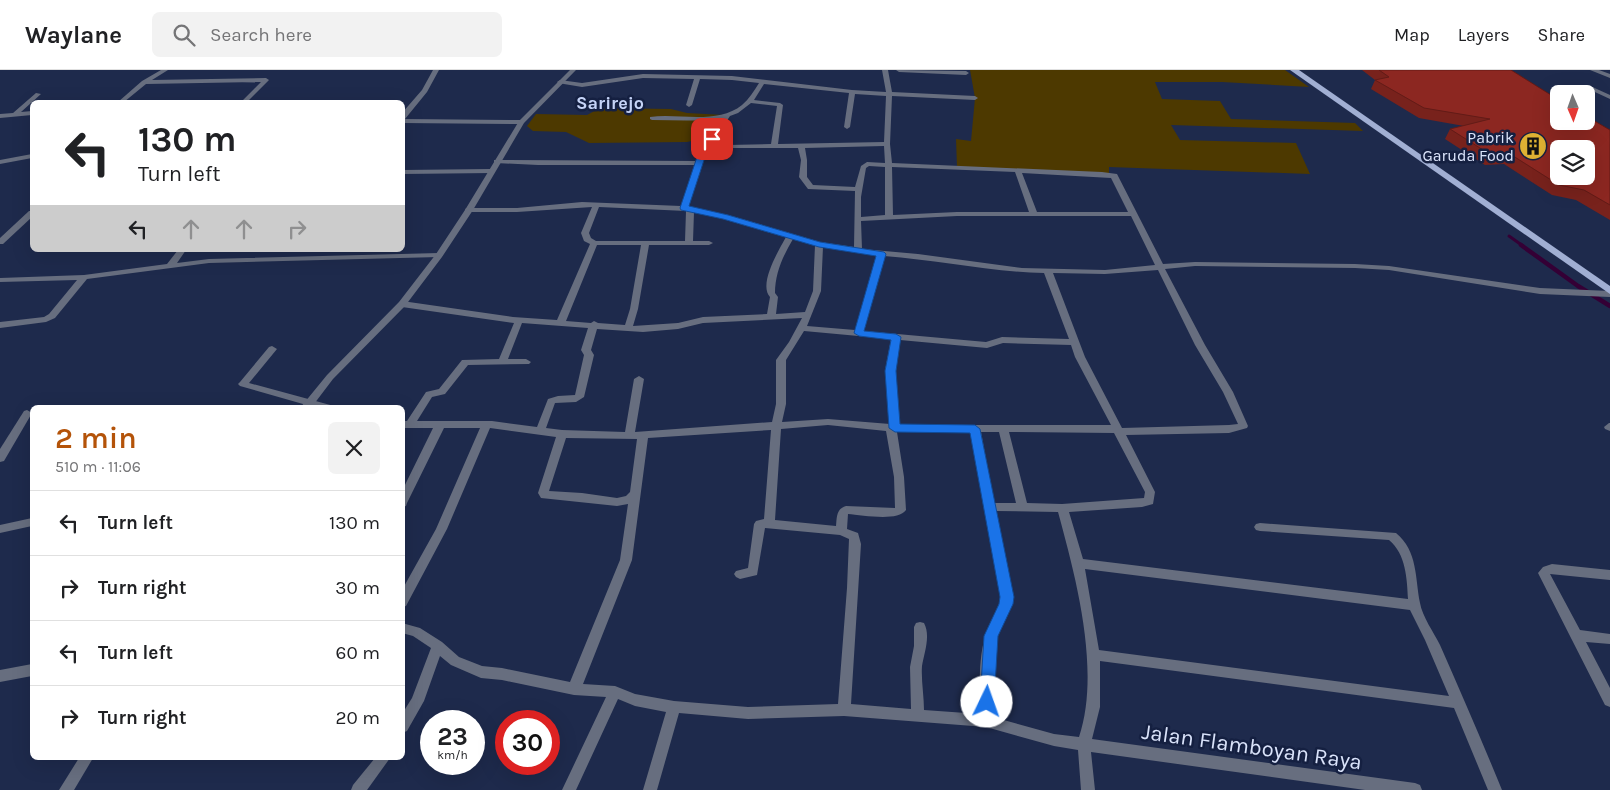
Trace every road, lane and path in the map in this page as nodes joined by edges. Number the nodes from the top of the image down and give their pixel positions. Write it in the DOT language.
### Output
graph roads {
  1 [pos="165,70"];
  2 [pos="436,70"];
  3 [pos="573,70"];
  4 [pos="885,70"];
  5 [pos="899,70"];
  6 [pos="1294,70"];
  7 [pos="1593,70"];
  8 [pos="966,73"];
  9 [pos="1610,76"];
  10 [pos="698,77"];
  11 [pos="763,81"];
  12 [pos="144,82"];
  13 [pos="560,82"];
  14 [pos="1595,90"];
  15 [pos="852,92"];
  16 [pos="1599,92"];
  17 [pos="1610,92"];
  18 [pos="38,94"];
  19 [pos="888,94"];
  20 [pos="1610,97"];
  21 [pos="975,98"];
  22 [pos="31,100"];
  23 [pos="123,100"];
  24 [pos="246,100"];
  25 [pos="30,101"];
  26 [pos="750,101"];
  27 [pos="689,105"];
  28 [pos="30,114"];
  29 [pos="728,114"];
  30 [pos="14,115"];
  31 [pos="0,116"];
  32 [pos="405,116"];
  33 [pos="652,118"];
  34 [pos="405,120"];
  35 [pos="521,122"];
  36 [pos="847,127"];
  37 [pos="887,144"];
  38 [pos="774,146"];
  39 [pos="801,146"];
  40 [pos="728,147"];
  41 [pos="30,156"];
  42 [pos="496,161"];
  43 [pos="0,162"];
  44 [pos="699,163"];
  45 [pos="889,163"];
  46 [pos="490,171"];
  47 [pos="1018,171"];
  48 [pos="405,172"];
  49 [pos="859,189"];
  50 [pos="596,205"];
  51 [pos="687,208"];
  52 [pos="469,210"];
  53 [pos="1133,214"];
  54 [pos="1034,215"];
  55 [pos="889,217"];
  56 [pos="30,218"];
  57 [pos="857,219"];
  58 [pos="791,236"];
  59 [pos="0,242"];
  60 [pos="594,243"];
  61 [pos="645,243"];
  62 [pos="689,243"];
  63 [pos="709,243"];
  64 [pos="819,244"];
  65 [pos="858,250"];
  66 [pos="180,252"];
  67 [pos="273,252"];
  68 [pos="881,254"];
  69 [pos="439,255"];
  70 [pos="269,258"];
  71 [pos="170,266"];
  72 [pos="1160,268"];
  73 [pos="1048,272"];
  74 [pos="84,277"];
  75 [pos="0,280"];
  76 [pos="1610,292"];
  77 [pos="402,304"];
  78 [pos="808,315"];
  79 [pos="771,316"];
  80 [pos="519,320"];
  81 [pos="561,322"];
  82 [pos="594,324"];
  83 [pos="0,325"];
  84 [pos="628,328"];
  85 [pos="800,328"];
  86 [pos="859,333"];
  87 [pos="896,337"];
  88 [pos="1074,342"];
  89 [pos="272,350"];
  90 [pos="502,362"];
  91 [pos="526,362"];
  92 [pos="639,379"];
  93 [pos="307,404"];
  94 [pos="27,413"];
  95 [pos="487,424"];
  96 [pos="406,425"];
  97 [pos="440,425"];
  98 [pos="776,425"];
  99 [pos="893,428"];
  100 [pos="975,429"];
  101 [pos="1003,429"];
  102 [pos="1118,431"];
  103 [pos="540,432"];
  104 [pos="562,434"];
  105 [pos="643,435"];
  106 [pos="629,436"];
  107 [pos="0,458"];
  108 [pos="635,495"];
  109 [pos="405,497"];
  110 [pos="990,507"];
  111 [pos="1022,507"];
  112 [pos="1062,508"];
  113 [pos="30,522"];
  114 [pos="769,524"];
  115 [pos="1260,526"];
  116 [pos="0,529"];
  117 [pos="842,531"];
  118 [pos="1078,563"];
  119 [pos="740,574"];
  120 [pos="1610,575"];
  121 [pos="405,596"];
  122 [pos="1414,605"];
  123 [pos="920,627"];
  124 [pos="405,629"];
  125 [pos="1576,635"];
  126 [pos="1610,640"];
  127 [pos="438,646"];
  128 [pos="1094,655"];
  129 [pos="30,670"];
  130 [pos="0,676"];
  131 [pos="574,689"];
  132 [pos="616,692"];
  133 [pos="1610,701"];
  134 [pos="1458,703"];
  135 [pos="674,707"];
  136 [pos="844,710"];
  137 [pos="918,716"];
  138 [pos="986,721"];
  139 [pos="405,722"];
  140 [pos="1084,744"];
  141 [pos="85,760"];
  142 [pos="381,760"];
  143 [pos="1344,784"];
  144 [pos="66,790"];
  145 [pos="358,790"];
  146 [pos="569,790"];
  147 [pos="650,790"];
  148 [pos="1088,790"];
  149 [pos="1415,790"];
  150 [pos="1495,790"];
  1 -- 12 [label="street"];
  2 -- 32 [label="street"];
  3 -- 13 [label="street"];
  4 -- 19 [label="street"];
  5 -- 8 [label="street"];
  6 -- 76 [label="main road"];
  7 -- 9 [label="street"];
  10 -- 11 [label="street"];
  10 -- 13 [label="street"];
  10 -- 27 [label="street"];
  11 -- 15 [label="street"];
  11 -- 26 [label="street"];
  12 -- 23 [label="street"];
  12 -- 24 [label="street"];
  13 -- 35 [label="street"];
  14 -- 16 [label="street"];
  15 -- 19 [label="street"];
  15 -- 36 [label="street"];
  16 -- 17 [label="street"];
  16 -- 20 [label="street"];
  18 -- 22 [label="street"];
  19 -- 21 [label="street"];
  19 -- 37 [label="street"];
  25 -- 30 [label="street"];
  26 -- 29 [label="street"];
  26 -- 38 [label="street"];
  28 -- 30 [label="street"];
  29 -- 33 [label="street"];
  29 -- 44 [label="street"];
  30 -- 31 [label="street"];
  34 -- 35 [label="street"];
  35 -- 42 [label="street"];
  37 -- 39 [label="street"];
  37 -- 45 [label="street"];
  38 -- 39 [label="street"];
  38 -- 40 [label="street"];
  39 -- 49 [label="street"];
  41 -- 43 [label="street"];
  42 -- 44 [label="street"];
  42 -- 46 [label="street"];
  44 -- 51 [label="street"];
  45 -- 47 [label="street"];
  45 -- 49 [label="street"];
  45 -- 55 [label="street"];
  46 -- 48 [label="street"];
  46 -- 52 [label="street"];
  47 -- 53 [label="street"];
  47 -- 54 [label="street"];
  49 -- 57 [label="street"];
  50 -- 51 [label="street"];
  50 -- 52 [label="street"];
  50 -- 60 [label="street"];
  51 -- 58 [label="street"];
  51 -- 62 [label="street"];
  52 -- 69 [label="street"];
  53 -- 54 [label="street"];
  53 -- 72 [label="street"];
  54 -- 55 [label="street"];
  55 -- 57 [label="street"];
  56 -- 59 [label="street"];
  57 -- 65 [label="street"];
  58 -- 64 [label="street"];
  58 -- 79 [label="street"];
  60 -- 61 [label="street"];
  60 -- 81 [label="street"];
  61 -- 62 [label="street"];
  61 -- 84 [label="street"];
  62 -- 63 [label="street"];
  64 -- 65 [label="street"];
  64 -- 78 [label="street"];
  65 -- 68 [label="street"];
  66 -- 71 [label="street"];
  67 -- 70 [label="street"];
  68 -- 73 [label="street"];
  68 -- 86 [label="street"];
  69 -- 70 [label="street"];
  69 -- 77 [label="street"];
  70 -- 71 [label="street"];
  71 -- 74 [label="street"];
  72 -- 73 [label="street"];
  72 -- 76 [label="street"];
  72 -- 102 [label="street"];
  73 -- 88 [label="street"];
  74 -- 75 [label="street"];
  74 -- 83 [label="street"];
  77 -- 80 [label="street"];
  77 -- 93 [label="street"];
  78 -- 79 [label="street"];
  78 -- 85 [label="street"];
  79 -- 84 [label="street"];
  80 -- 81 [label="street"];
  80 -- 90 [label="street"];
  81 -- 82 [label="street"];
  82 -- 84 [label="street"];
  82 -- 103 [label="street"];
  85 -- 86 [label="street"];
  85 -- 98 [label="street"];
  86 -- 87 [label="street"];
  87 -- 88 [label="street"];
  87 -- 99 [label="street"];
  88 -- 102 [label="street"];
  89 -- 93 [label="street"];
  90 -- 91 [label="street"];
  90 -- 96 [label="street"];
  92 -- 106 [label="street"];
  94 -- 107 [label="street"];
  95 -- 97 [label="street"];
  95 -- 103 [label="street"];
  95 -- 121 [label="street"];
  96 -- 97 [label="street"];
  97 -- 109 [label="street"];
  98 -- 99 [label="street"];
  98 -- 105 [label="street"];
  98 -- 114 [label="street"];
  99 -- 100 [label="street"];
  99 -- 117 [label="street"];
  100 -- 101 [label="street"];
  100 -- 110 [label="street"];
  101 -- 102 [label="street"];
  101 -- 111 [label="street"];
  102 -- 112 [label="street"];
  103 -- 104 [label="street"];
  104 -- 106 [label="street"];
  104 -- 108 [label="street"];
  105 -- 106 [label="street"];
  105 -- 108 [label="street"];
  108 -- 131 [label="street"];
  110 -- 111 [label="street"];
  110 -- 138 [label="street"];
  111 -- 112 [label="street"];
  112 -- 118 [label="street"];
  113 -- 116 [label="street"];
  114 -- 117 [label="street"];
  114 -- 119 [label="street"];
  115 -- 122 [label="street"];
  117 -- 136 [label="street"];
  118 -- 122 [label="street"];
  118 -- 128 [label="street"];
  120 -- 125 [label="street"];
  122 -- 134 [label="street"];
  123 -- 137 [label="street"];
  124 -- 127 [label="street, Jalan Flamboyan Raya"];
  125 -- 126 [label="street"];
  125 -- 133 [label="street"];
  127 -- 131 [label="street, Jalan Flamboyan Raya"];
  127 -- 139 [label="street"];
  128 -- 134 [label="street"];
  128 -- 140 [label="street"];
  129 -- 130 [label="street"];
  131 -- 132 [label="street, Jalan Flamboyan Raya"];
  132 -- 135 [label="street, Jalan Flamboyan Raya"];
  132 -- 146 [label="street"];
  134 -- 150 [label="street"];
  135 -- 136 [label="street, Jalan Flamboyan Raya"];
  135 -- 147 [label="street"];
  136 -- 137 [label="street, Jalan Flamboyan Raya"];
  137 -- 138 [label="street, Jalan Flamboyan Raya"];
  138 -- 140 [label="street, Jalan Flamboyan Raya"];
  140 -- 143 [label="street, Jalan Flamboyan Raya"];
  140 -- 148 [label="street"];
  141 -- 144 [label="street"];
  142 -- 145 [label="street"];
  143 -- 149 [label="street, Jalan Flamboyan Raya"];
}
